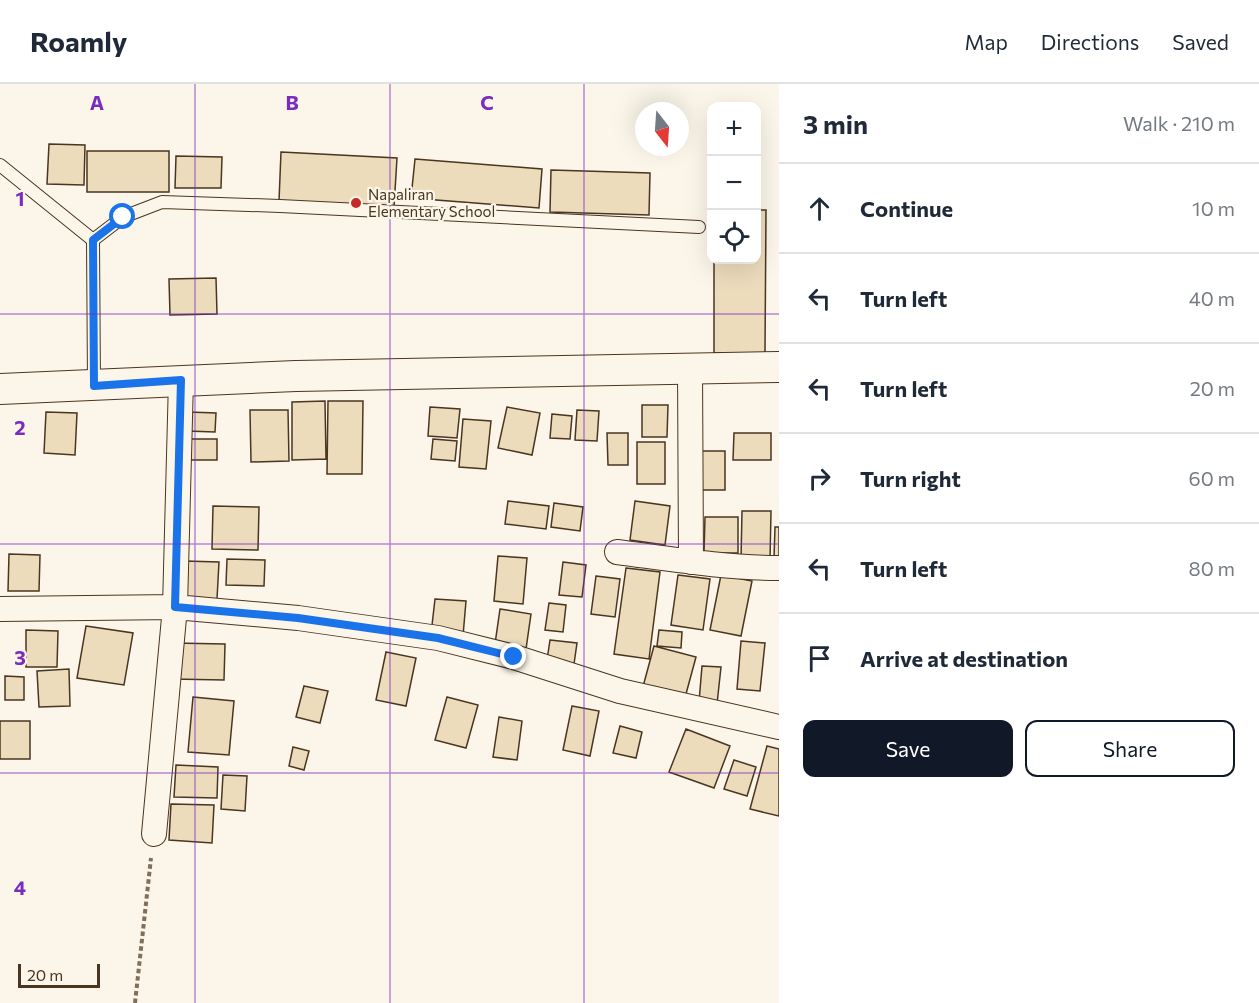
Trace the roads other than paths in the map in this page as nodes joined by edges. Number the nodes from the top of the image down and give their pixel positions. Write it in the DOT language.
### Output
graph roads {
  1 [pos="0,165"];
  2 [pos="699,227"];
  3 [pos="93,240"];
  4 [pos="779,367"];
  5 [pos="690,368"];
  6 [pos="181,380"];
  7 [pos="94,386"];
  8 [pos="0,389"];
  9 [pos="617,552"];
  10 [pos="691,562"];
  11 [pos="779,568"];
  12 [pos="175,607"];
  13 [pos="0,609"];
  14 [pos="779,727"];
  15 [pos="154,834"];
  1 -- 3 [label="lane"];
  2 -- 3 [label="lane"];
  3 -- 7 [label="lane"];
  4 -- 5 [label="street"];
  5 -- 6 [label="street"];
  5 -- 10 [label="street"];
  6 -- 7 [label="street"];
  6 -- 12 [label="street"];
  7 -- 8 [label="street"];
  9 -- 10 [label="street"];
  10 -- 11 [label="street"];
  12 -- 13 [label="street"];
  12 -- 14 [label="street"];
  12 -- 15 [label="street"];
}
